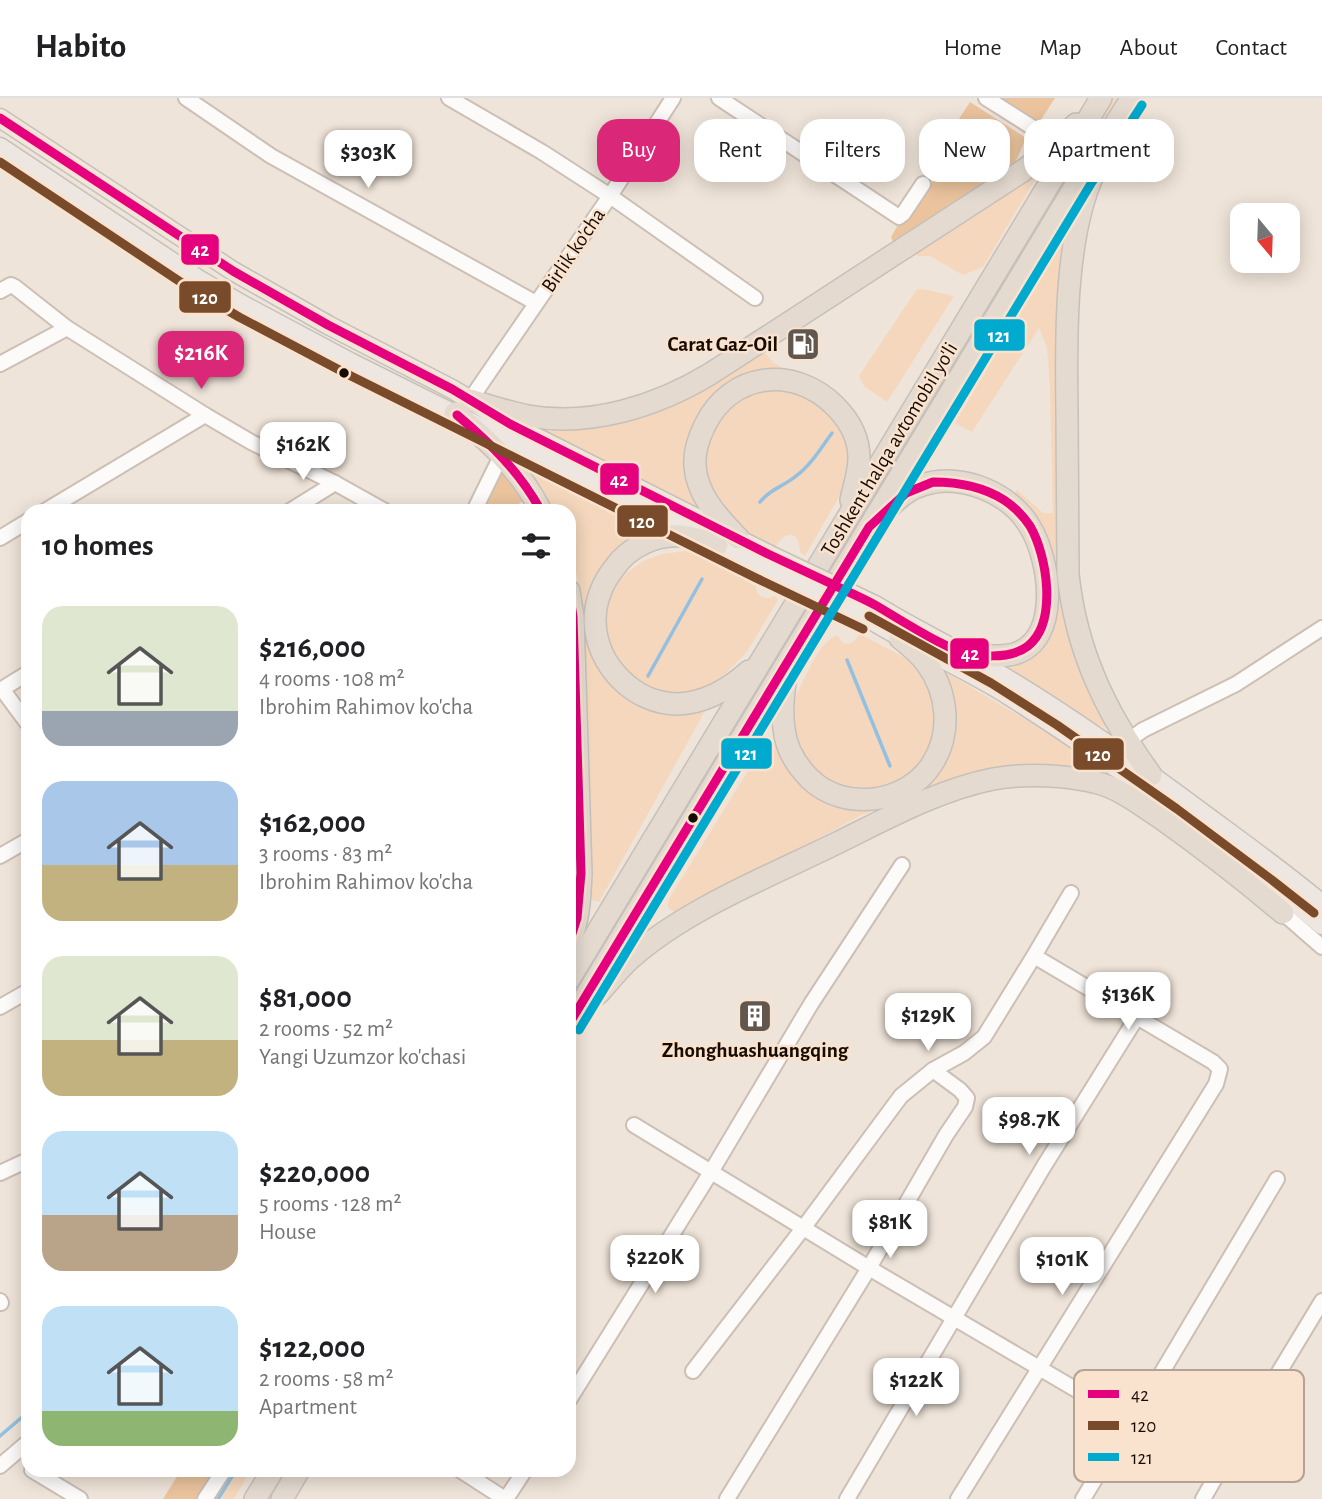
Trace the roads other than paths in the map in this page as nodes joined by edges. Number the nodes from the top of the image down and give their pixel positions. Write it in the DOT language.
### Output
graph roads {
  1 [pos="186,98"];
  2 [pos="449,98"];
  3 [pos="673,98"];
  4 [pos="719,98"];
  5 [pos="986,98"];
  6 [pos="1132,98"];
  7 [pos="1101,99"];
  8 [pos="0,118"];
  9 [pos="1081,119"];
  10 [pos="1119,119"];
  11 [pos="1024,122"];
  12 [pos="0,130"];
  13 [pos="0,147"];
  14 [pos="1024,170"];
  15 [pos="1078,182"];
  16 [pos="1090,182"];
  17 [pos="923,184"];
  18 [pos="610,196"];
  19 [pos="131,204"];
  20 [pos="103,215"];
  21 [pos="233,271"];
  22 [pos="0,291"];
  23 [pos="755,299"];
  24 [pos="536,303"];
  25 [pos="66,328"];
  26 [pos="0,364"];
  27 [pos="462,407"];
  28 [pos="205,415"];
  29 [pos="502,454"];
  30 [pos="335,483"];
  31 [pos="57,504"];
  32 [pos="301,504"];
  33 [pos="372,504"];
  34 [pos="477,504"];
  35 [pos="533,504"];
  36 [pos="847,519"];
  37 [pos="21,525"];
  38 [pos="869,527"];
  39 [pos="0,538"];
  40 [pos="738,538"];
  41 [pos="717,545"];
  42 [pos="765,560"];
  43 [pos="871,612"];
  44 [pos="1322,628"];
  45 [pos="900,638"];
  46 [pos="956,650"];
  47 [pos="767,651"];
  48 [pos="788,661"];
  49 [pos="21,677"];
  50 [pos="1,690"];
  51 [pos="576,713"];
  52 [pos="21,714"];
  53 [pos="1129,740"];
  54 [pos="1155,784"];
  55 [pos="21,844"];
  56 [pos="0,856"];
  57 [pos="902,865"];
  58 [pos="1270,882"];
  59 [pos="1071,892"];
  60 [pos="1322,904"];
  61 [pos="1283,914"];
  62 [pos="576,920"];
  63 [pos="1322,925"];
  64 [pos="1322,947"];
  65 [pos="1034,956"];
  66 [pos="576,967"];
  67 [pos="21,994"];
  68 [pos="0,1007"];
  69 [pos="576,1014"];
  70 [pos="1137,1017"];
  71 [pos="576,1018"];
  72 [pos="933,1070"];
  73 [pos="634,1125"];
  74 [pos="21,1163"];
  75 [pos="711,1172"];
  76 [pos="0,1173"];
  77 [pos="1277,1178"];
  78 [pos="804,1227"];
  79 [pos="869,1268"];
  80 [pos="1322,1301"];
  81 [pos="956,1318"];
  82 [pos="1038,1368"];
  83 [pos="1163,1370"];
  84 [pos="1280,1370"];
  85 [pos="693,1371"];
  86 [pos="576,1389"];
  87 [pos="1074,1389"];
  88 [pos="21,1448"];
  89 [pos="14,1454"];
  90 [pos="21,1461"];
  91 [pos="0,1466"];
  92 [pos="43,1477"];
  93 [pos="219,1477"];
  94 [pos="269,1477"];
  95 [pos="295,1477"];
  96 [pos="468,1477"];
  97 [pos="520,1477"];
  98 [pos="1093,1482"];
  99 [pos="1213,1482"];
  100 [pos="489,1494"];
  101 [pos="80,1499"];
  102 [pos="205,1499"];
  103 [pos="255,1499"];
  104 [pos="282,1499"];
  105 [pos="506,1499"];
  106 [pos="727,1499"];
  107 [pos="847,1499"];
  108 [pos="958,1499"];
  109 [pos="1083,1499"];
  110 [pos="1203,1499"];
  1 -- 24 [label="street"];
  2 -- 18 [label="street"];
  3 -- 18 [label="street, Birlik ko'cha"];
  4 -- 17 [label="street"];
  5 -- 11 [label="street"];
  6 -- 10 [label="highway, Toshkent halqa avtomobil yo'li"];
  7 -- 9 [label="highway"];
  7 -- 36 [label="highway, Toshkent halqa avtomobil yo'li"];
  8 -- 19 [label="main road"];
  12 -- 19 [label="main road"];
  13 -- 20 [label="main road"];
  14 -- 27 [label="highway"];
  15 -- 38 [label="highway, Toshkent halqa avtomobil yo'li"];
  16 -- 53 [label="highway"];
  18 -- 23 [label="street"];
  18 -- 24 [label="street, Birlik ko'cha"];
  19 -- 21 [label="main road"];
  20 -- 21 [label="main road"];
  20 -- 27 [label="main road"];
  21 -- 27 [label="main road"];
  22 -- 25 [label="street"];
  24 -- 27 [label="street, Birlik ko'cha"];
  25 -- 26 [label="street"];
  25 -- 28 [label="street"];
  27 -- 29 [label="highway"];
  27 -- 40 [label="main road"];
  27 -- 41 [label="main road"];
  28 -- 30 [label="street"];
  28 -- 31 [label="street"];
  29 -- 34 [label="street"];
  29 -- 35 [label="highway"];
  30 -- 32 [label="street"];
  30 -- 33 [label="street"];
  36 -- 40 [label="highway"];
  36 -- 47 [label="highway, Toshkent halqa avtomobil yo'li"];
  37 -- 39 [label="street"];
  38 -- 46 [label="highway"];
  38 -- 48 [label="highway, Toshkent halqa avtomobil yo'li"];
  40 -- 42 [label="main road"];
  41 -- 42 [label="main road"];
  41 -- 47 [label="highway"];
  42 -- 43 [label="main road, bridge"];
  43 -- 45 [label="main road"];
  43 -- 46 [label="main road"];
  44 -- 53 [label="street"];
  45 -- 48 [label="highway"];
  45 -- 54 [label="main road"];
  46 -- 54 [label="main road"];
  47 -- 66 [label="highway, Toshkent halqa avtomobil yo'li"];
  48 -- 69 [label="highway, Toshkent halqa avtomobil yo'li"];
  49 -- 50 [label="street"];
  50 -- 52 [label="street"];
  51 -- 62 [label="highway"];
  53 -- 54 [label="highway"];
  54 -- 58 [label="main road"];
  54 -- 60 [label="main road"];
  55 -- 56 [label="street"];
  57 -- 75 [label="street"];
  58 -- 61 [label="main road"];
  58 -- 63 [label="main road"];
  59 -- 65 [label="street"];
  61 -- 64 [label="street"];
  61 -- 71 [label="highway"];
  65 -- 70 [label="street"];
  65 -- 72 [label="street"];
  67 -- 68 [label="street"];
  70 -- 81 [label="street"];
  70 -- 82 [label="street"];
  72 -- 78 [label="street"];
  72 -- 79 [label="street"];
  73 -- 75 [label="street"];
  74 -- 76 [label="street"];
  75 -- 78 [label="street"];
  75 -- 86 [label="street"];
  77 -- 83 [label="street"];
  78 -- 79 [label="street"];
  78 -- 85 [label="street"];
  79 -- 81 [label="street"];
  79 -- 106 [label="street"];
  80 -- 84 [label="street"];
  81 -- 82 [label="street"];
  81 -- 107 [label="street"];
  82 -- 87 [label="street"];
  82 -- 108 [label="street"];
  88 -- 89 [label="street"];
  89 -- 90 [label="street"];
  89 -- 91 [label="street"];
  92 -- 101 [label="street"];
  93 -- 102 [label="street"];
  94 -- 103 [label="highway"];
  95 -- 104 [label="highway"];
  96 -- 100 [label="street"];
  97 -- 105 [label="street"];
  98 -- 109 [label="street"];
  99 -- 110 [label="street"];
  100 -- 105 [label="street"];
}
